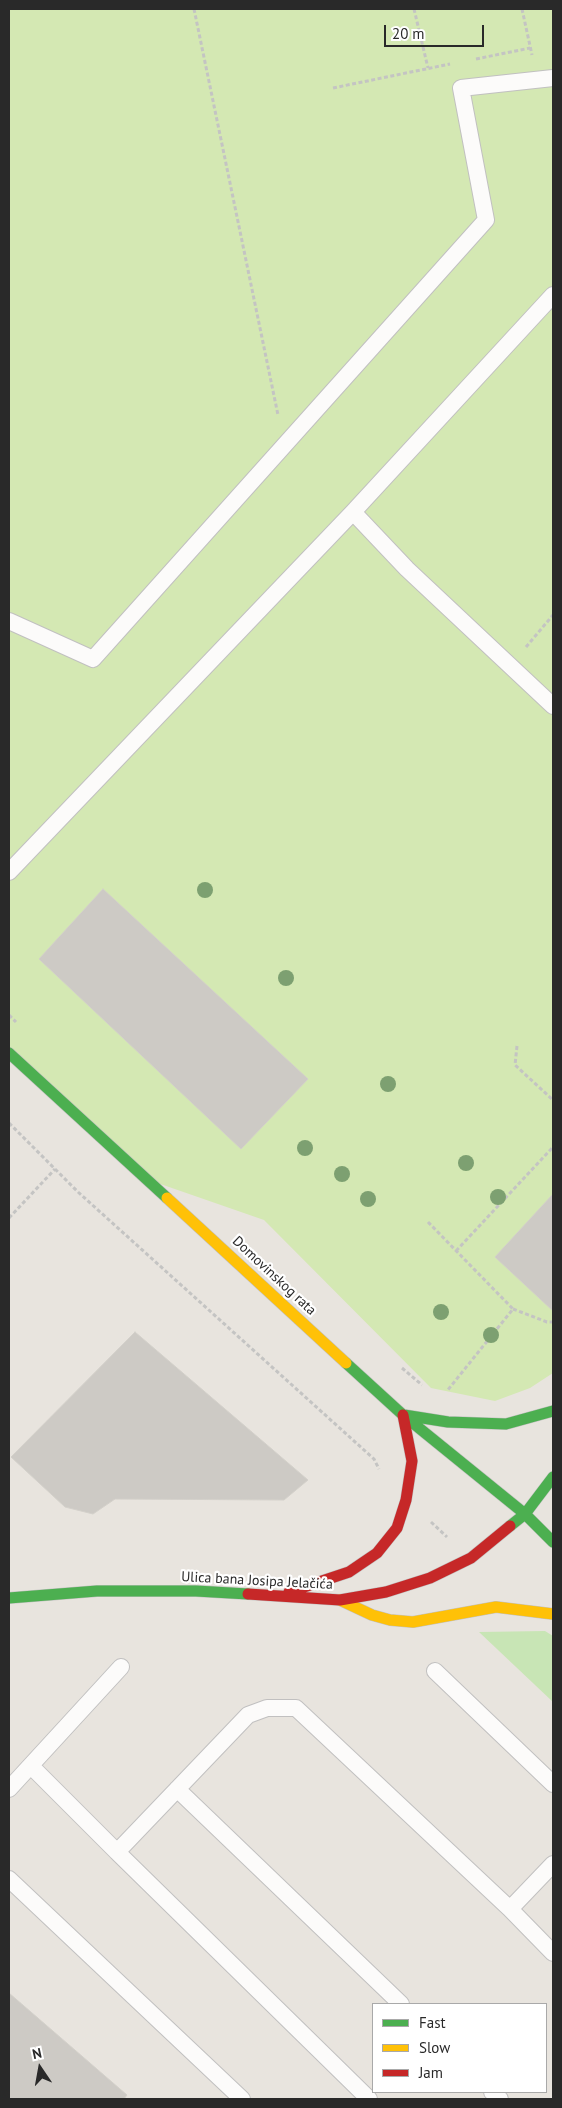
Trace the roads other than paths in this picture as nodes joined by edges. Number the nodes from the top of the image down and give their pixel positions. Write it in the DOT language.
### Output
graph roads {
  1 [pos="553,78"];
  2 [pos="553,295"];
  3 [pos="354,512"];
  4 [pos="9,621"];
  5 [pos="553,706"];
  6 [pos="9,872"];
  7 [pos="9,1053"];
  8 [pos="553,1411"];
  9 [pos="403,1415"];
  10 [pos="553,1477"];
  11 [pos="524,1514"];
  12 [pos="553,1542"];
  13 [pos="276,1596"];
  14 [pos="9,1600"];
  15 [pos="340,1600"];
  16 [pos="553,1614"];
  17 [pos="121,1667"];
  18 [pos="435,1671"];
  19 [pos="31,1766"];
  20 [pos="553,1784"];
  21 [pos="9,1789"];
  22 [pos="177,1789"];
  23 [pos="117,1852"];
  24 [pos="553,1864"];
  25 [pos="9,1879"];
  26 [pos="510,1909"];
  27 [pos="553,1953"];
  28 [pos="400,2003"];
  29 [pos="242,2099"];
  30 [pos="369,2099"];
  1 -- 4 [label="lane"];
  2 -- 3 [label="lane"];
  3 -- 5 [label="lane"];
  3 -- 6 [label="lane"];
  7 -- 9 [label="main road, Domovinskog rata"];
  8 -- 9 [label="main road"];
  9 -- 11 [label="main road, Domovinskog rata"];
  9 -- 13 [label="main road"];
  10 -- 11 [label="main road, Ulica bana Josipa Jelačića"];
  11 -- 12 [label="main road, Domovinskog rata"];
  11 -- 15 [label="main road, Ulica bana Josipa Jelačića"];
  13 -- 14 [label="main road, Ulica bana Josipa Jelačića"];
  13 -- 15 [label="main road, Ulica bana Josipa Jelačića"];
  15 -- 16 [label="main road"];
  17 -- 19 [label="lane"];
  18 -- 20 [label="lane"];
  19 -- 21 [label="lane"];
  19 -- 23 [label="lane"];
  22 -- 23 [label="lane"];
  22 -- 26 [label="lane"];
  22 -- 28 [label="lane"];
  23 -- 30 [label="lane"];
  24 -- 26 [label="lane"];
  25 -- 29 [label="lane"];
  26 -- 27 [label="lane"];
}
